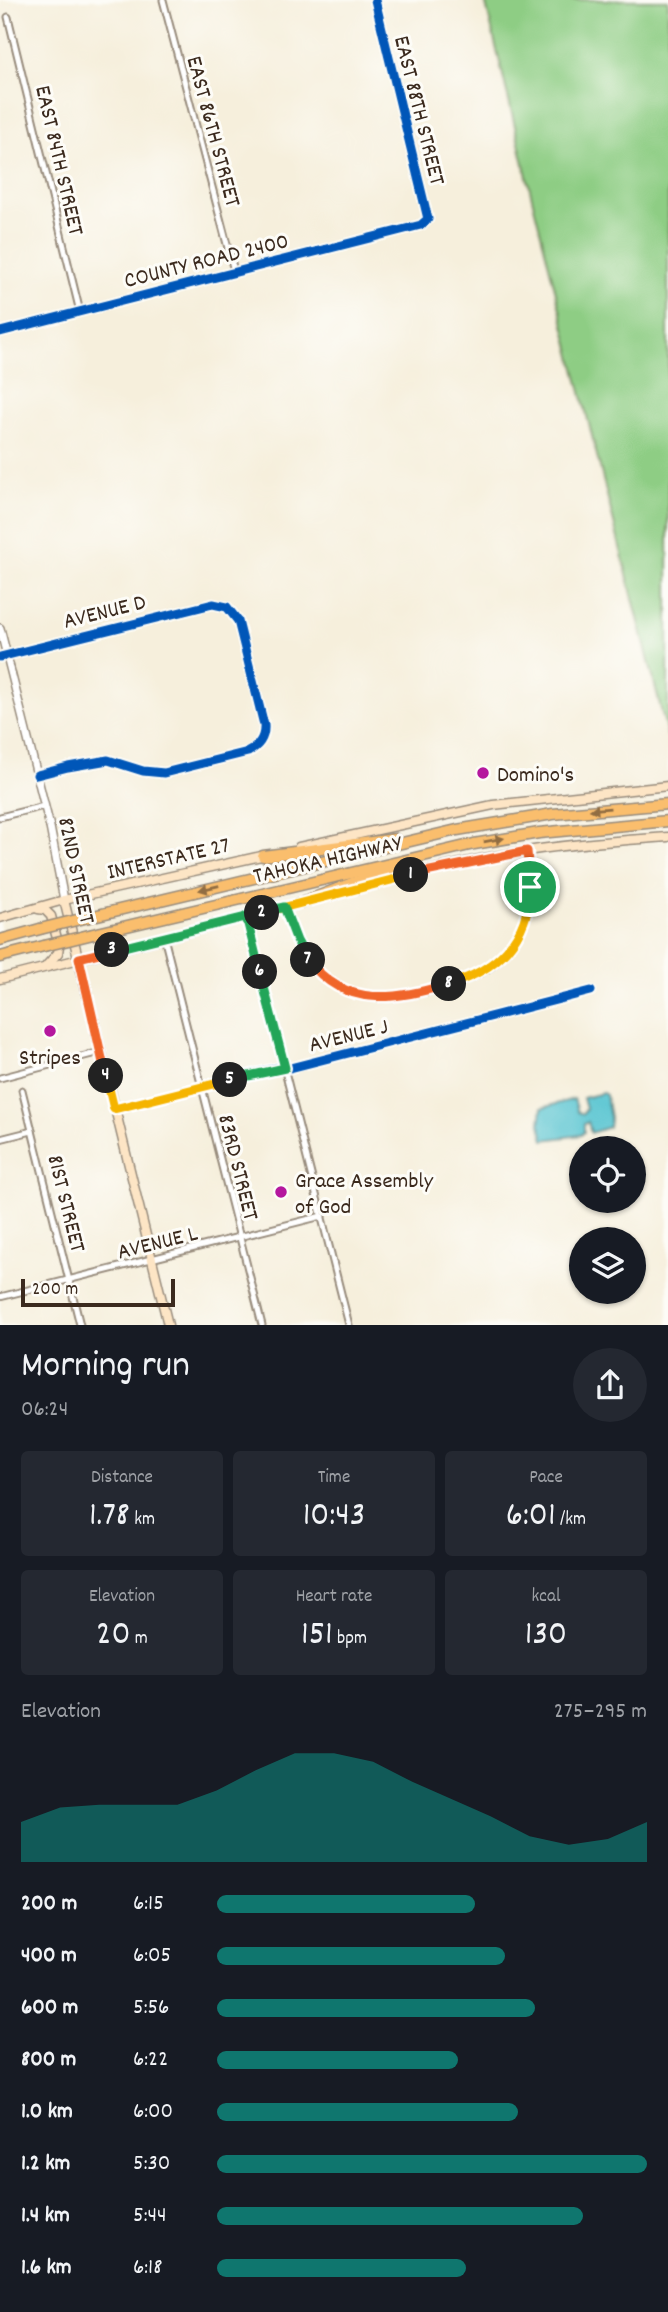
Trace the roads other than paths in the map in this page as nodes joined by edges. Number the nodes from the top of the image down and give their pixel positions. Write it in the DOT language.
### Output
graph roads {
  1 [pos="163,0"];
  2 [pos="375,0"];
  3 [pos="8,17"];
  4 [pos="421,226"];
  5 [pos="234,271"];
  6 [pos="80,312"];
  7 [pos="0,332"];
  8 [pos="0,628"];
  9 [pos="3,656"];
  10 [pos="37,775"];
  11 [pos="668,786"];
  12 [pos="668,804"];
  13 [pos="44,806"];
  14 [pos="0,817"];
  15 [pos="668,821"];
  16 [pos="447,832"];
  17 [pos="668,837"];
  18 [pos="454,848"];
  19 [pos="527,851"];
  20 [pos="263,856"];
  21 [pos="64,900"];
  22 [pos="304,902"];
  23 [pos="284,907"];
  24 [pos="34,908"];
  25 [pos="246,916"];
  26 [pos="0,918"];
  27 [pos="164,937"];
  28 [pos="0,940"];
  29 [pos="0,957"];
  30 [pos="79,958"];
  31 [pos="45,967"];
  32 [pos="0,979"];
  33 [pos="591,991"];
  34 [pos="100,1052"];
  35 [pos="285,1068"];
  36 [pos="0,1078"];
  37 [pos="202,1087"];
  38 [pos="22,1090"];
  39 [pos="114,1109"];
  40 [pos="32,1131"];
  41 [pos="0,1139"];
  42 [pos="322,1216"];
  43 [pos="240,1238"];
  44 [pos="152,1260"];
  45 [pos="69,1280"];
  46 [pos="0,1297"];
  47 [pos="80,1325"];
  48 [pos="168,1325"];
  49 [pos="262,1325"];
  50 [pos="349,1325"];
  1 -- 5 [label="street, EAST 86TH STREET"];
  2 -- 4 [label="street, EAST 88TH STREET"];
  3 -- 6 [label="street, EAST 84TH STREET"];
  4 -- 5 [label="street, COUNTY ROAD 2400"];
  5 -- 6 [label="street, COUNTY ROAD 2400"];
  6 -- 7 [label="street, COUNTY ROAD 2400"];
  8 -- 9 [label="street, 82ND STREET"];
  9 -- 10 [label="street, 82ND STREET"];
  9 -- 10 [label="street, AVENUE D"];
  10 -- 13 [label="street, 82ND STREET"];
  11 -- 20 [label="main road, TAHOKA HIGHWAY"];
  12 -- 16 [label="highway, TAHOKA HIGHWAY, one-way"];
  13 -- 14 [label="street"];
  13 -- 21 [label="street, 82ND STREET"];
  18 -- 15 [label="highway, TAHOKA HIGHWAY, one-way"];
  16 -- 20 [label="highway"];
  16 -- 28 [label="highway, TAHOKA HIGHWAY, one-way, bridge"];
  17 -- 19 [label="main road, TAHOKA HIGHWAY"];
  18 -- 22 [label="highway"];
  18 -- 29 [label="highway, TAHOKA HIGHWAY, bridge"];
  19 -- 22 [label="main road, TAHOKA HIGHWAY"];
  19 -- 23 [label="street"];
  20 -- 21 [label="main road, INTERSTATE 27"];
  21 -- 24 [label="main road, INTERSTATE 27"];
  21 -- 30 [label="main road, 82ND STREET"];
  22 -- 23 [label="main road"];
  23 -- 25 [label="main road"];
  24 -- 26 [label="main road, INTERSTATE 27"];
  24 -- 31 [label="main road"];
  25 -- 27 [label="main road"];
  25 -- 35 [label="street"];
  27 -- 30 [label="main road"];
  27 -- 37 [label="street, 83RD STREET"];
  30 -- 31 [label="main road"];
  30 -- 34 [label="main road, 82ND STREET"];
  31 -- 32 [label="main road"];
  33 -- 35 [label="street, AVENUE J"];
  34 -- 36 [label="street"];
  34 -- 39 [label="main road, 82ND STREET"];
  35 -- 37 [label="street, AVENUE J"];
  35 -- 42 [label="street"];
  37 -- 39 [label="street, AVENUE J"];
  37 -- 43 [label="street, 83RD STREET"];
  38 -- 40 [label="street, 81ST STREET"];
  39 -- 44 [label="main road, 82ND STREET"];
  40 -- 41 [label="street"];
  40 -- 45 [label="street, 81ST STREET"];
  42 -- 43 [label="street, AVENUE L"];
  42 -- 50 [label="street"];
  43 -- 44 [label="street, AVENUE L"];
  43 -- 49 [label="street, 83RD STREET"];
  44 -- 45 [label="street, AVENUE L"];
  44 -- 48 [label="main road, 82ND STREET"];
  45 -- 46 [label="street, AVENUE L"];
  45 -- 47 [label="street, 81ST STREET"];
}
